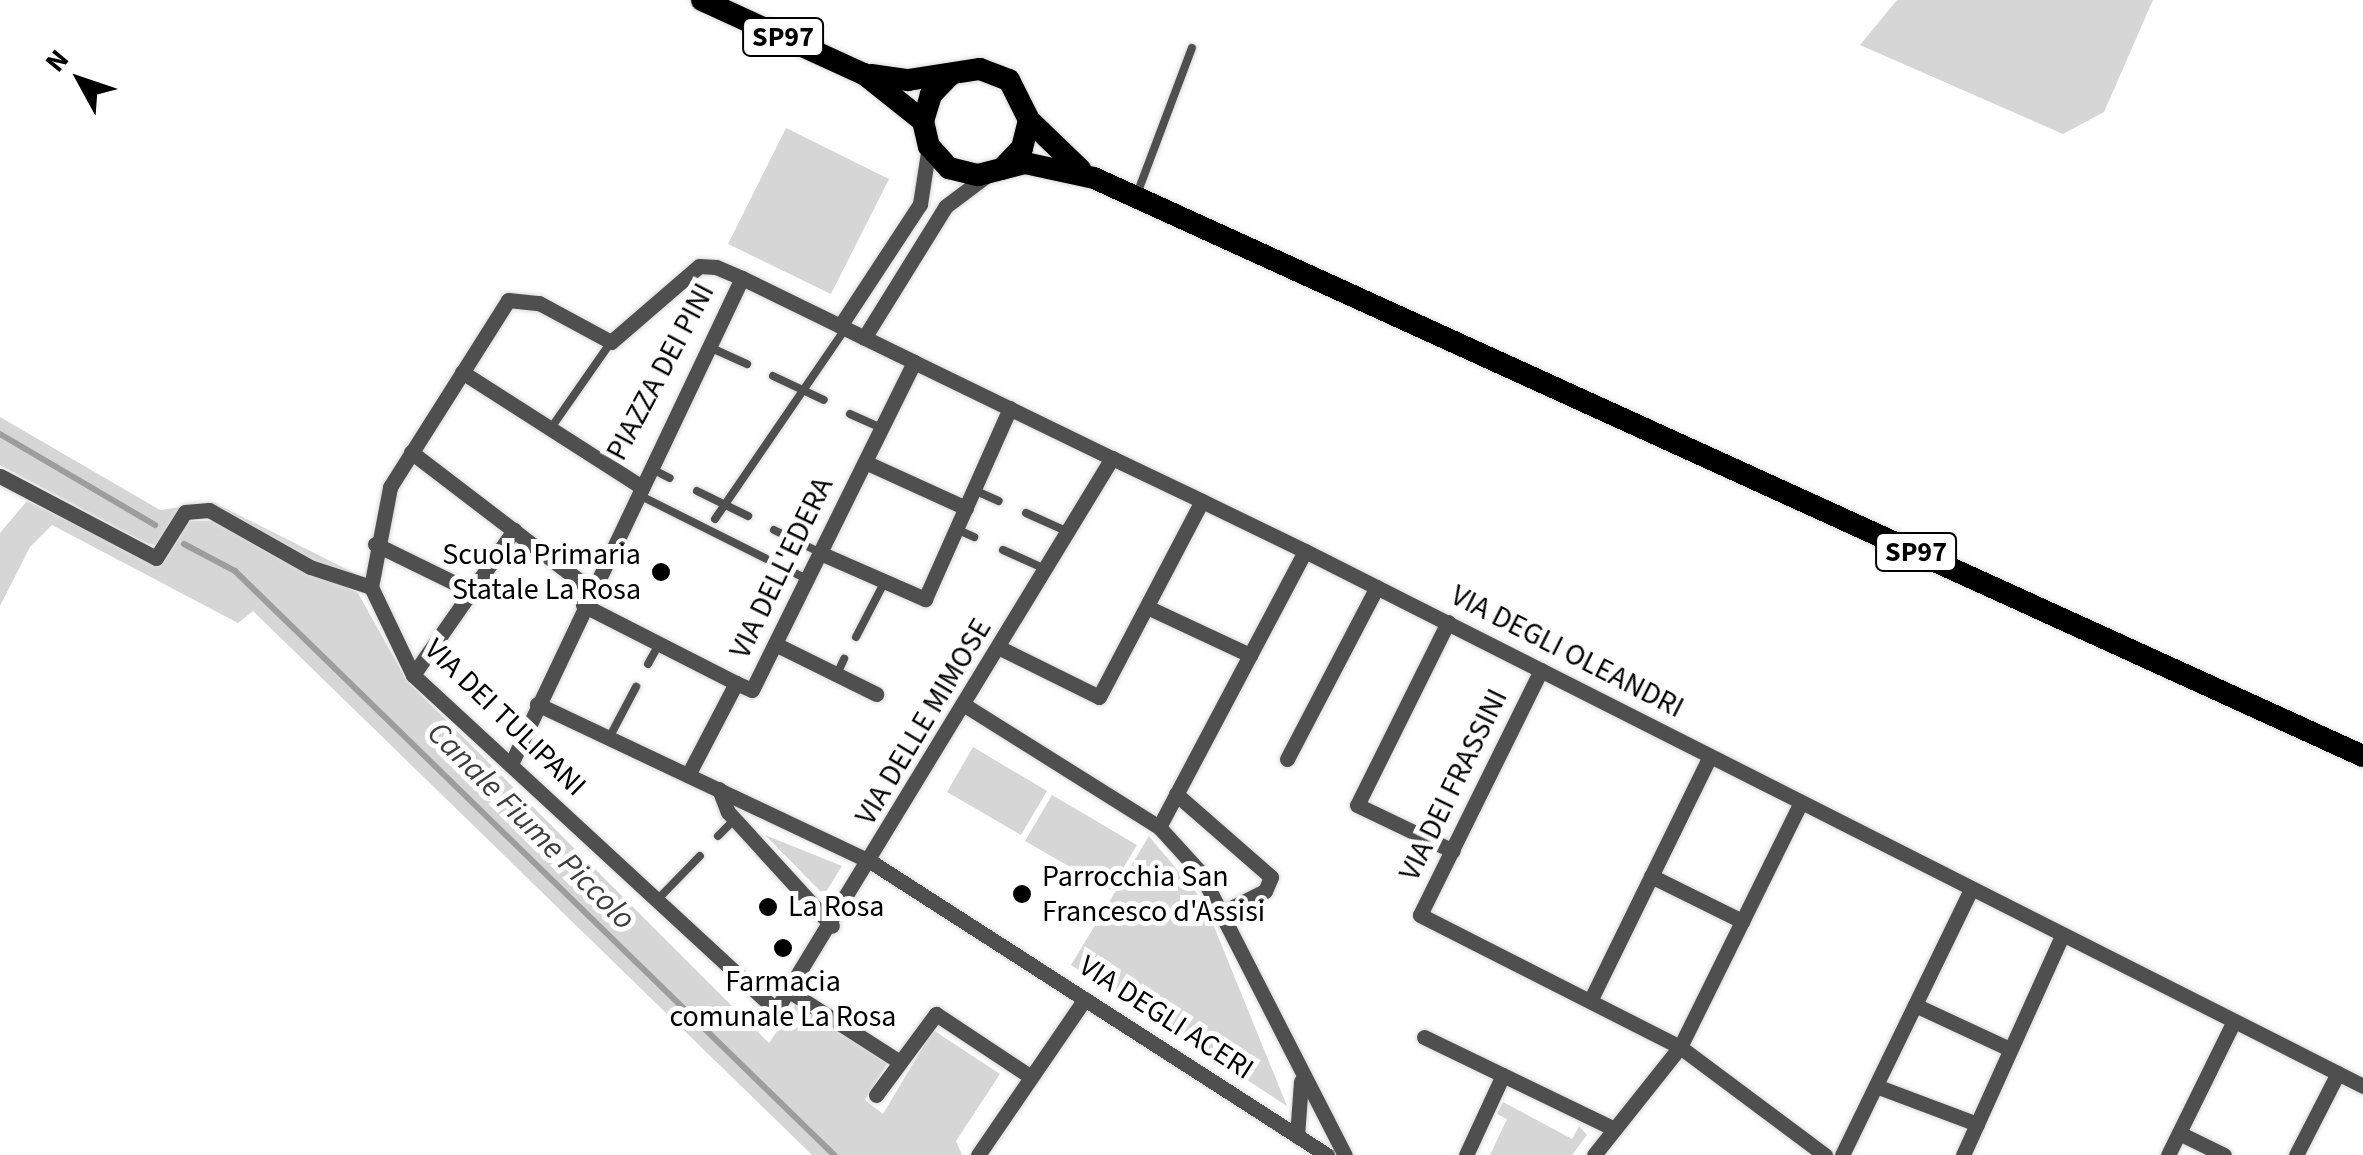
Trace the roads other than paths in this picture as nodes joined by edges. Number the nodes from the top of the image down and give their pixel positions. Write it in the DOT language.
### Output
graph roads {
  1 [pos="702,0"];
  2 [pos="1192,48"];
  3 [pos="864,74"];
  4 [pos="950,75"];
  5 [pos="1030,120"];
  6 [pos="923,121"];
  7 [pos="929,146"];
  8 [pos="997,170"];
  9 [pos="1094,178"];
  10 [pos="1136,197"];
  11 [pos="742,278"];
  12 [pos="842,327"];
  13 [pos="864,338"];
  14 [pos="611,342"];
  15 [pos="707,346"];
  16 [pos="914,362"];
  17 [pos="746,364"];
  18 [pos="462,372"];
  19 [pos="773,376"];
  20 [pos="803,390"];
  21 [pos="824,400"];
  22 [pos="1010,408"];
  23 [pos="850,414"];
  24 [pos="551,428"];
  25 [pos="881,428"];
  26 [pos="411,452"];
  27 [pos="1112,458"];
  28 [pos="865,462"];
  29 [pos="646,466"];
  30 [pos="0,476"];
  31 [pos="670,478"];
  32 [pos="635,488"];
  33 [pos="974,490"];
  34 [pos="697,491"];
  35 [pos="1202,501"];
  36 [pos="999,502"];
  37 [pos="725,504"];
  38 [pos="966,508"];
  39 [pos="1026,513"];
  40 [pos="748,516"];
  41 [pos="715,519"];
  42 [pos="514,530"];
  43 [pos="774,530"];
  44 [pos="956,530"];
  45 [pos="1068,532"];
  46 [pos="974,537"];
  47 [pos="375,544"];
  48 [pos="1003,550"];
  49 [pos="1305,551"];
  50 [pos="820,553"];
  51 [pos="1046,570"];
  52 [pos="807,579"];
  53 [pos="885,581"];
  54 [pos="371,587"];
  55 [pos="1377,587"];
  56 [pos="589,588"];
  57 [pos="471,592"];
  58 [pos="583,605"];
  59 [pos="1147,606"];
  60 [pos="1448,622"];
  61 [pos="856,638"];
  62 [pos="659,644"];
  63 [pos="775,644"];
  64 [pos="1000,648"];
  65 [pos="1250,655"];
  66 [pos="648,664"];
  67 [pos="1542,670"];
  68 [pos="413,675"];
  69 [pos="736,683"];
  70 [pos="636,687"];
  71 [pos="876,694"];
  72 [pos="537,704"];
  73 [pos="966,706"];
  74 [pos="609,738"];
  75 [pos="1710,756"];
  76 [pos="2363,756"];
  77 [pos="1287,760"];
  78 [pos="510,764"];
  79 [pos="688,775"];
  80 [pos="719,790"];
  81 [pos="1176,794"];
  82 [pos="1802,802"];
  83 [pos="735,820"];
  84 [pos="1159,826"];
  85 [pos="718,836"];
  86 [pos="1453,851"];
  87 [pos="700,856"];
  88 [pos="874,862"];
  89 [pos="1651,876"];
  90 [pos="1972,890"];
  91 [pos="658,900"];
  92 [pos="1222,912"];
  93 [pos="1742,921"];
  94 [pos="832,926"];
  95 [pos="2062,936"];
  96 [pos="789,991"];
  97 [pos="1592,997"];
  98 [pos="1085,999"];
  99 [pos="1915,1005"];
  100 [pos="776,1010"];
  101 [pos="2233,1023"];
  102 [pos="1424,1037"];
  103 [pos="1680,1047"];
  104 [pos="2010,1050"];
  105 [pos="897,1060"];
  106 [pos="2338,1073"];
  107 [pos="1503,1076"];
  108 [pos="1031,1078"];
  109 [pos="1302,1080"];
  110 [pos="1876,1086"];
  111 [pos="2363,1086"];
  112 [pos="876,1095"];
  113 [pos="1318,1103"];
  114 [pos="1977,1124"];
  115 [pos="1614,1129"];
  116 [pos="2179,1133"];
  117 [pos="1300,1138"];
  118 [pos="978,1155"];
  119 [pos="1327,1155"];
  120 [pos="1345,1155"];
  121 [pos="1466,1155"];
  122 [pos="1594,1155"];
  123 [pos="1825,1155"];
  124 [pos="1842,1155"];
  125 [pos="1962,1155"];
  126 [pos="2168,1155"];
  127 [pos="2224,1155"];
  128 [pos="2296,1155"];
  1 -- 3 [label="main road, SP97"];
  2 -- 10 [label="lane"];
  3 -- 4 [label="main road, SP97"];
  3 -- 6 [label="main road, SP97"];
  4 -- 5 [label="main road"];
  4 -- 6 [label="main road"];
  5 -- 8 [label="main road"];
  5 -- 9 [label="main road, SP97"];
  6 -- 7 [label="main road"];
  7 -- 8 [label="main road"];
  7 -- 12 [label="street"];
  8 -- 9 [label="main road, SP97"];
  8 -- 13 [label="street"];
  9 -- 10 [label="main road, SP97"];
  10 -- 76 [label="main road, SP97"];
  11 -- 12 [label="street, VIA DEGLI OLEANDRI"];
  11 -- 14 [label="street, PIAZZA DEI PINI"];
  11 -- 15 [label="street, PIAZZA DEI PINI"];
  12 -- 13 [label="street, VIA DEGLI OLEANDRI"];
  12 -- 20 [label="lane"];
  13 -- 16 [label="street, VIA DEGLI OLEANDRI"];
  14 -- 18 [label="street"];
  14 -- 24 [label="lane, PIAZZA DEI PINI"];
  15 -- 17 [label="lane"];
  15 -- 29 [label="street, PIAZZA DEI PINI"];
  16 -- 22 [label="street, VIA DEGLI OLEANDRI"];
  16 -- 25 [label="street, VIA DELL'EDERA"];
  18 -- 24 [label="street"];
  18 -- 26 [label="street"];
  19 -- 20 [label="lane"];
  20 -- 21 [label="lane"];
  20 -- 37 [label="lane"];
  22 -- 27 [label="street, VIA DEGLI OLEANDRI"];
  22 -- 33 [label="street"];
  23 -- 25 [label="lane"];
  24 -- 32 [label="street, PIAZZA DEI PINI"];
  25 -- 28 [label="street, VIA DELL'EDERA"];
  26 -- 42 [label="street"];
  26 -- 47 [label="street"];
  27 -- 35 [label="street, VIA DEGLI OLEANDRI"];
  27 -- 45 [label="street, VIA DELLE MIMOSE"];
  28 -- 38 [label="street"];
  28 -- 50 [label="street, VIA DELL'EDERA"];
  29 -- 31 [label="lane"];
  29 -- 32 [label="street, PIAZZA DEI PINI"];
  30 -- 54 [label="street"];
  32 -- 52 [label="lane"];
  32 -- 56 [label="street"];
  33 -- 36 [label="lane"];
  33 -- 38 [label="street"];
  34 -- 37 [label="lane"];
  35 -- 49 [label="street, VIA DEGLI OLEANDRI"];
  35 -- 59 [label="street"];
  37 -- 40 [label="lane"];
  37 -- 41 [label="lane"];
  38 -- 44 [label="street"];
  39 -- 45 [label="lane"];
  42 -- 56 [label="street"];
  42 -- 57 [label="street"];
  43 -- 50 [label="lane"];
  44 -- 46 [label="lane"];
  44 -- 53 [label="street"];
  45 -- 51 [label="street, VIA DELLE MIMOSE"];
  47 -- 54 [label="street"];
  47 -- 57 [label="street"];
  48 -- 51 [label="lane"];
  49 -- 55 [label="street, VIA DEGLI OLEANDRI"];
  49 -- 65 [label="street"];
  50 -- 52 [label="street, VIA DELL'EDERA"];
  50 -- 53 [label="street"];
  51 -- 64 [label="street, VIA DELLE MIMOSE"];
  52 -- 63 [label="street, VIA DELL'EDERA"];
  53 -- 61 [label="lane"];
  54 -- 68 [label="street, VIA DEI TULIPANI"];
  55 -- 60 [label="street, VIA DEGLI OLEANDRI"];
  55 -- 77 [label="street"];
  56 -- 58 [label="street"];
  57 -- 68 [label="street"];
  58 -- 62 [label="street"];
  58 -- 72 [label="street"];
  59 -- 64 [label="street"];
  59 -- 65 [label="street"];
  60 -- 67 [label="street, VIA DEGLI OLEANDRI"];
  60 -- 86 [label="street"];
  62 -- 66 [label="lane"];
  62 -- 69 [label="street"];
  63 -- 69 [label="street, VIA DELL'EDERA"];
  63 -- 71 [label="street"];
  64 -- 73 [label="street, VIA DELLE MIMOSE"];
  65 -- 81 [label="street"];
  67 -- 75 [label="street, VIA DEGLI OLEANDRI"];
  67 -- 86 [label="street, VIA DEI FRASSINI"];
  68 -- 78 [label="street, VIA DEI TULIPANI"];
  69 -- 79 [label="street, VIA DELL'EDERA"];
  70 -- 74 [label="lane"];
  72 -- 74 [label="street, VIA DEGLI ACERI"];
  72 -- 78 [label="street"];
  73 -- 84 [label="street"];
  73 -- 88 [label="street, VIA DELLE MIMOSE"];
  74 -- 79 [label="street, VIA DEGLI ACERI"];
  75 -- 82 [label="street, VIA DEGLI OLEANDRI"];
  75 -- 89 [label="street"];
  78 -- 91 [label="street, VIA DEI TULIPANI"];
  79 -- 80 [label="street, VIA DEGLI ACERI"];
  80 -- 83 [label="street"];
  80 -- 88 [label="street, VIA DEGLI ACERI"];
  81 -- 84 [label="street"];
  81 -- 92 [label="street"];
  82 -- 90 [label="street, VIA DEGLI OLEANDRI"];
  82 -- 93 [label="street"];
  83 -- 85 [label="lane"];
  83 -- 94 [label="street"];
  84 -- 92 [label="street"];
  86 -- 97 [label="street, VIA DEI FRASSINI"];
  87 -- 91 [label="lane"];
  88 -- 94 [label="street, VIA DELLE MIMOSE"];
  88 -- 98 [label="street, VIA DEGLI ACERI"];
  89 -- 93 [label="street"];
  89 -- 97 [label="street"];
  90 -- 95 [label="street, VIA DEGLI OLEANDRI"];
  90 -- 99 [label="street"];
  91 -- 100 [label="street, VIA DEI TULIPANI"];
  92 -- 109 [label="street"];
  93 -- 103 [label="street"];
  94 -- 96 [label="street, VIA DELLE MIMOSE"];
  95 -- 101 [label="street, VIA DEGLI OLEANDRI"];
  95 -- 104 [label="street"];
  96 -- 100 [label="street, VIA DELLE MIMOSE"];
  96 -- 105 [label="street"];
  97 -- 103 [label="street"];
  98 -- 108 [label="street"];
  98 -- 117 [label="street, VIA DEGLI ACERI"];
  99 -- 104 [label="street"];
  99 -- 110 [label="street"];
  101 -- 106 [label="street, VIA DEGLI OLEANDRI"];
  101 -- 116 [label="street"];
  102 -- 107 [label="street"];
  103 -- 115 [label="street"];
  103 -- 123 [label="street"];
  104 -- 114 [label="street"];
  105 -- 108 [label="street"];
  105 -- 112 [label="street"];
  106 -- 111 [label="street, VIA DEGLI OLEANDRI"];
  106 -- 128 [label="street"];
  107 -- 115 [label="street"];
  107 -- 121 [label="street"];
  108 -- 118 [label="street"];
  109 -- 113 [label="street"];
  109 -- 117 [label="street"];
  110 -- 114 [label="street"];
  110 -- 124 [label="street"];
  113 -- 117 [label="street"];
  113 -- 120 [label="street"];
  114 -- 125 [label="street"];
  115 -- 122 [label="street"];
  116 -- 126 [label="street"];
  116 -- 127 [label="street"];
  117 -- 119 [label="street, VIA DEGLI ACERI"];
}
